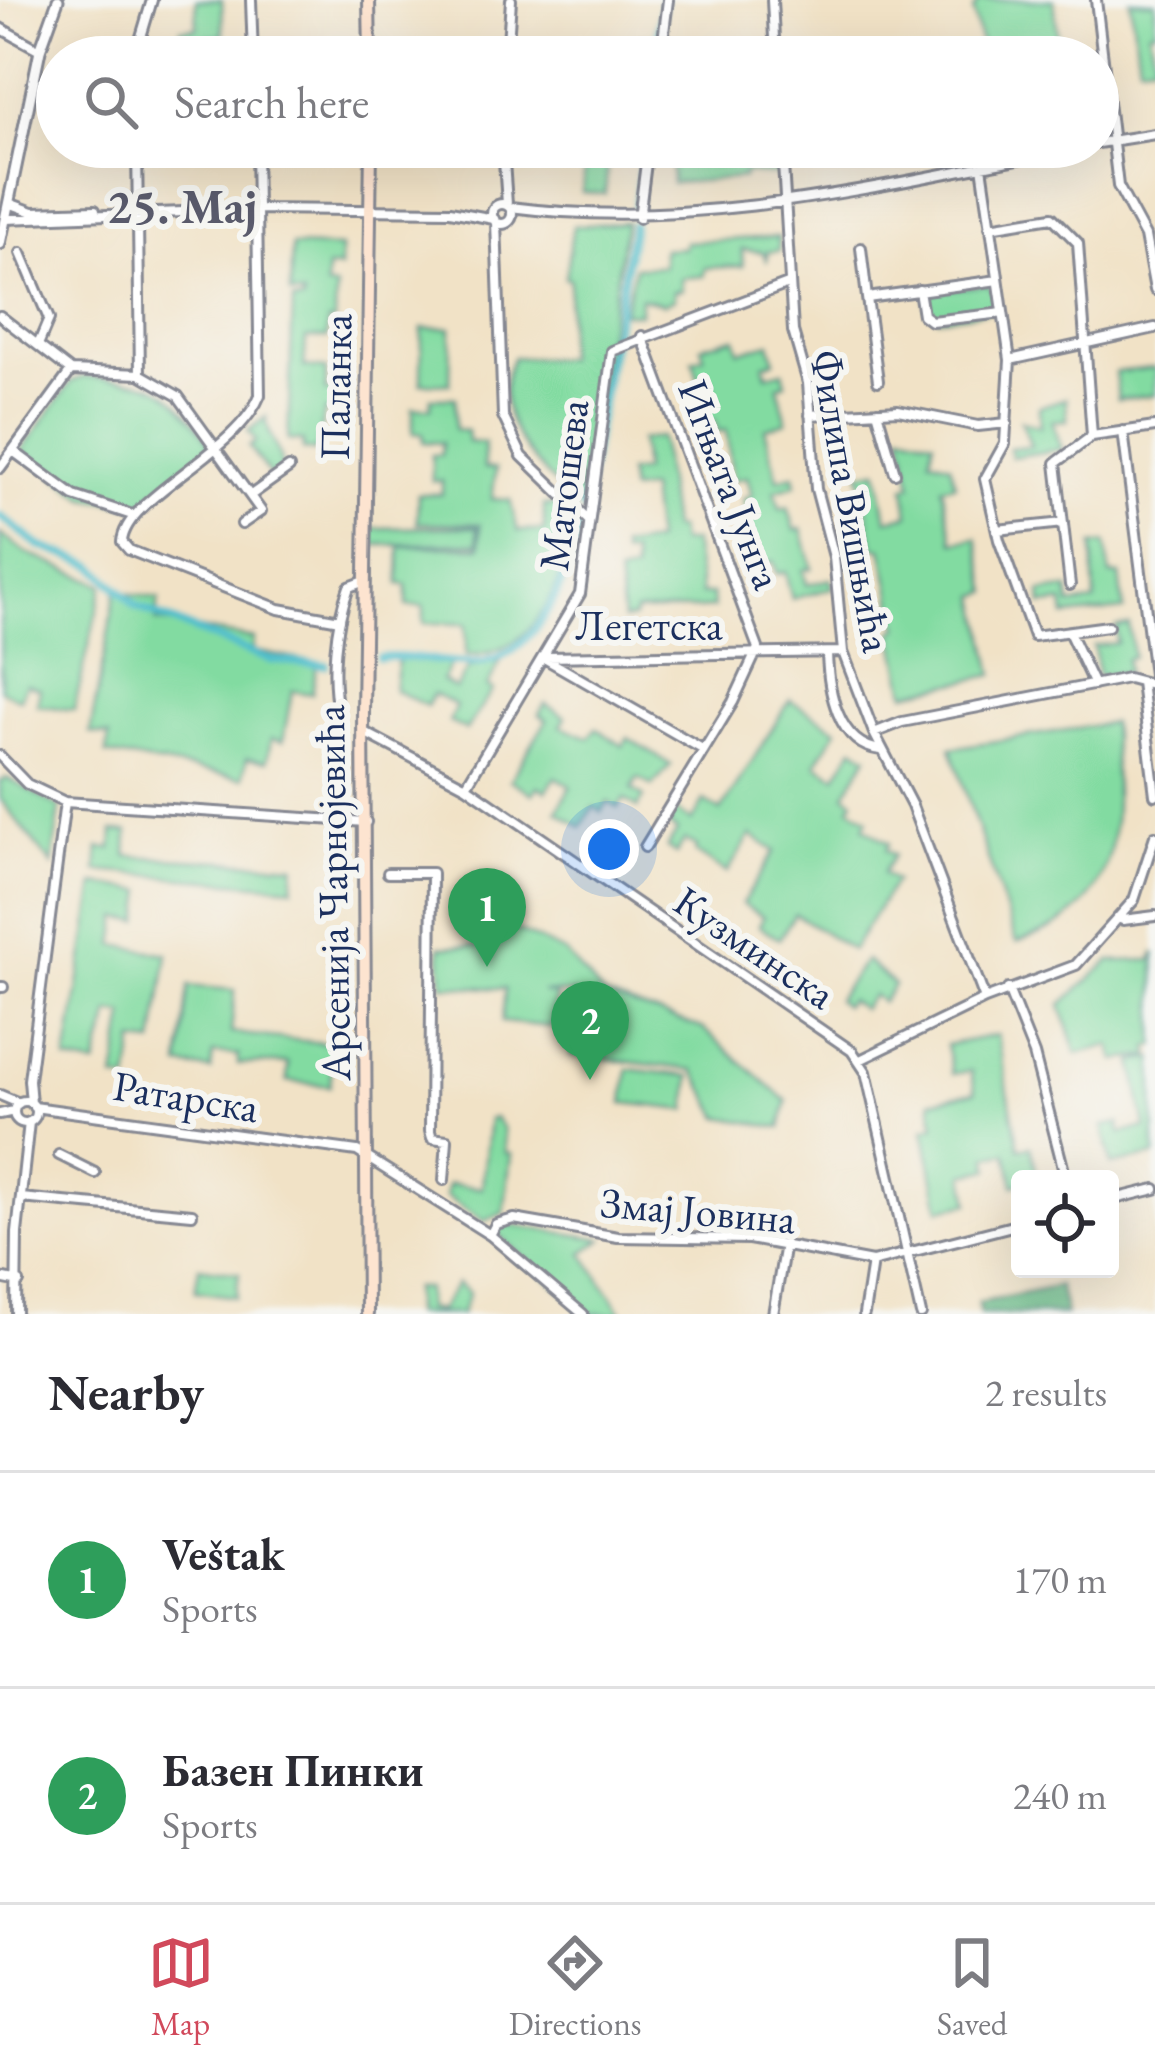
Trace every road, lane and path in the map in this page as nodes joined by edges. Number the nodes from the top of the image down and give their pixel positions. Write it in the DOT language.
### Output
graph roads {
  1 [pos="58,0"];
  2 [pos="152,0"];
  3 [pos="251,0"];
  4 [pos="369,0"];
  5 [pos="511,0"];
  6 [pos="668,0"];
  7 [pos="772,0"];
  8 [pos="1096,0"];
  9 [pos="0,28"];
  10 [pos="45,36"];
  11 [pos="141,36"];
  12 [pos="252,36"];
  13 [pos="370,36"];
  14 [pos="508,36"];
  15 [pos="664,36"];
  16 [pos="774,36"];
  17 [pos="1100,36"];
  18 [pos="36,48"];
  19 [pos="36,70"];
  20 [pos="1155,134"];
  21 [pos="1119,140"];
  22 [pos="138,168"];
  23 [pos="257,168"];
  24 [pos="371,168"];
  25 [pos="502,168"];
  26 [pos="645,168"];
  27 [pos="784,168"];
  28 [pos="971,168"];
  29 [pos="982,168"];
  30 [pos="1116,168"];
  31 [pos="9,203"];
  32 [pos="787,203"];
  33 [pos="502,206"];
  34 [pos="258,209"];
  35 [pos="371,211"];
  36 [pos="140,212"];
  37 [pos="457,212"];
  38 [pos="108,213"];
  39 [pos="538,213"];
  40 [pos="639,218"];
  41 [pos="6,219"];
  42 [pos="495,220"];
  43 [pos="509,220"];
  44 [pos="990,226"];
  45 [pos="0,244"];
  46 [pos="861,248"];
  47 [pos="20,253"];
  48 [pos="500,258"];
  49 [pos="998,280"];
  50 [pos="788,284"];
  51 [pos="919,290"];
  52 [pos="1155,290"];
  53 [pos="866,298"];
  54 [pos="1004,313"];
  55 [pos="0,316"];
  56 [pos="1155,328"];
  57 [pos="642,336"];
  58 [pos="1084,340"];
  59 [pos="38,345"];
  60 [pos="1010,360"];
  61 [pos="71,371"];
  62 [pos="140,374"];
  63 [pos="878,381"];
  64 [pos="878,411"];
  65 [pos="810,416"];
  66 [pos="1007,423"];
  67 [pos="1155,427"];
  68 [pos="1123,431"];
  69 [pos="1092,436"];
  70 [pos="218,447"];
  71 [pos="14,451"];
  72 [pos="0,468"];
  73 [pos="289,468"];
  74 [pos="895,473"];
  75 [pos="251,495"];
  76 [pos="132,515"];
  77 [pos="590,522"];
  78 [pos="242,524"];
  79 [pos="1063,524"];
  80 [pos="997,530"];
  81 [pos="365,581"];
  82 [pos="1070,585"];
  83 [pos="1150,611"];
  84 [pos="340,620"];
  85 [pos="1108,626"];
  86 [pos="365,629"];
  87 [pos="1152,633"];
  88 [pos="1070,634"];
  89 [pos="827,652"];
  90 [pos="843,652"];
  91 [pos="757,655"];
  92 [pos="544,658"];
  93 [pos="1141,682"];
  94 [pos="1155,683"];
  95 [pos="1094,685"];
  96 [pos="339,716"];
  97 [pos="364,732"];
  98 [pos="874,733"];
  99 [pos="384,741"];
  100 [pos="704,750"];
  101 [pos="882,751"];
  102 [pos="0,757"];
  103 [pos="365,758"];
  104 [pos="466,786"];
  105 [pos="1155,795"];
  106 [pos="65,802"];
  107 [pos="368,823"];
  108 [pos="1155,836"];
  109 [pos="645,848"];
  110 [pos="388,873"];
  111 [pos="1155,916"];
  112 [pos="1121,920"];
  113 [pos="1008,989"];
  114 [pos="985,999"];
  115 [pos="860,1060"];
  116 [pos="0,1097"];
  117 [pos="23,1111"];
  118 [pos="0,1117"];
  119 [pos="59,1156"];
  120 [pos="366,1156"];
  121 [pos="1064,1170"];
  122 [pos="95,1172"];
  123 [pos="444,1180"];
  124 [pos="1155,1189"];
  125 [pos="21,1198"];
  126 [pos="1119,1198"];
  127 [pos="192,1214"];
  128 [pos="1011,1226"];
  129 [pos="490,1235"];
  130 [pos="785,1244"];
  131 [pos="907,1254"];
  132 [pos="872,1262"];
  133 [pos="0,1278"];
  134 [pos="19,1282"];
  135 [pos="16,1314"];
  136 [pos="368,1314"];
  137 [pos="583,1314"];
  138 [pos="772,1314"];
  139 [pos="864,1314"];
  140 [pos="921,1314"];
  1 -- 10 [label="street"];
  2 -- 11 [label="street"];
  3 -- 12 [label="street"];
  4 -- 13 [label="main road"];
  5 -- 14 [label="street"];
  6 -- 15 [label="street"];
  7 -- 16 [label="street"];
  8 -- 17 [label="street"];
  9 -- 18 [label="street"];
  19 -- 31 [label="street"];
  20 -- 21 [label="street"];
  22 -- 36 [label="street"];
  23 -- 34 [label="street"];
  24 -- 35 [label="main road, Паланка"];
  25 -- 33 [label="street"];
  26 -- 40 [label="street"];
  27 -- 32 [label="street, Филипа Вишњића"];
  28 -- 32 [label="street"];
  29 -- 44 [label="street"];
  30 -- 52 [label="street"];
  31 -- 38 [label="street"];
  31 -- 41 [label="street"];
  32 -- 40 [label="street"];
  32 -- 50 [label="street, Филипа Вишњића"];
  33 -- 37 [label="street"];
  33 -- 39 [label="street"];
  33 -- 42 [label="street"];
  33 -- 43 [label="street"];
  34 -- 35 [label="street"];
  34 -- 36 [label="street"];
  34 -- 70 [label="street"];
  35 -- 37 [label="street"];
  35 -- 81 [label="main road, Паланка"];
  36 -- 38 [label="street"];
  36 -- 62 [label="street"];
  37 -- 42 [label="street"];
  38 -- 41 [label="street"];
  39 -- 40 [label="street"];
  39 -- 43 [label="street"];
  41 -- 45 [label="street"];
  42 -- 43 [label="street"];
  42 -- 48 [label="street"];
  43 -- 48 [label="street"];
  44 -- 49 [label="street"];
  44 -- 58 [label="street"];
  46 -- 53 [label="street"];
  47 -- 59 [label="street"];
  48 -- 77 [label="street"];
  49 -- 51 [label="street"];
  49 -- 54 [label="street"];
  50 -- 57 [label="street, Матошева"];
  50 -- 65 [label="street, Филипа Вишњића"];
  51 -- 53 [label="street"];
  51 -- 54 [label="street"];
  53 -- 63 [label="street"];
  54 -- 60 [label="street"];
  55 -- 59 [label="street"];
  56 -- 58 [label="street"];
  57 -- 77 [label="street, Матошева"];
  57 -- 91 [label="street, Игњата Јунга"];
  58 -- 60 [label="street"];
  58 -- 69 [label="street"];
  59 -- 61 [label="street"];
  60 -- 66 [label="street"];
  61 -- 62 [label="street"];
  61 -- 71 [label="street"];
  62 -- 70 [label="street"];
  64 -- 65 [label="street"];
  64 -- 66 [label="street"];
  64 -- 74 [label="street"];
  65 -- 90 [label="street, Филипа Вишњића"];
  66 -- 80 [label="street"];
  67 -- 68 [label="street"];
  68 -- 69 [label="street"];
  68 -- 83 [label="street"];
  69 -- 79 [label="street"];
  70 -- 75 [label="street"];
  70 -- 76 [label="street"];
  71 -- 72 [label="street"];
  71 -- 76 [label="street"];
  73 -- 75 [label="street"];
  75 -- 78 [label="street"];
  76 -- 84 [label="street"];
  77 -- 92 [label="street, Матошева"];
  79 -- 80 [label="street"];
  79 -- 82 [label="street"];
  80 -- 88 [label="street"];
  81 -- 84 [label="street"];
  81 -- 86 [label="main road, Паланка"];
  83 -- 87 [label="street"];
  84 -- 96 [label="street"];
  85 -- 88 [label="street"];
  86 -- 97 [label="main road, Арсенија Чарнојевића"];
  87 -- 94 [label="street"];
  88 -- 95 [label="street"];
  89 -- 90 [label="street, Легетска"];
  89 -- 91 [label="street, Легетска"];
  89 -- 101 [label="street"];
  90 -- 98 [label="street, Филипа Вишњића"];
  91 -- 92 [label="street, Легетска"];
  91 -- 100 [label="street"];
  92 -- 100 [label="street"];
  92 -- 104 [label="street, Матошева"];
  93 -- 94 [label="street"];
  93 -- 95 [label="street"];
  93 -- 105 [label="street"];
  95 -- 98 [label="street"];
  97 -- 99 [label="street, Кузминска"];
  97 -- 103 [label="main road, Арсенија Чарнојевића"];
  98 -- 101 [label="street, Филипа Вишњића"];
  99 -- 103 [label="street"];
  99 -- 104 [label="street, Кузминска"];
  100 -- 109 [label="street"];
  101 -- 114 [label="street, Филипа Вишњића"];
  102 -- 106 [label="street"];
  103 -- 107 [label="main road, Арсенија Чарнојевића"];
  104 -- 115 [label="street, Кузминска"];
  106 -- 107 [label="street"];
  106 -- 117 [label="street"];
  107 -- 120 [label="main road, Арсенија Чарнојевића"];
  108 -- 112 [label="street"];
  110 -- 123 [label="street"];
  111 -- 112 [label="street"];
  112 -- 113 [label="street"];
  113 -- 114 [label="street"];
  113 -- 121 [label="street"];
  114 -- 115 [label="street"];
  115 -- 131 [label="street, Кузминска"];
  116 -- 117 [label="street"];
  117 -- 118 [label="street, Ратарска"];
  117 -- 120 [label="street, Ратарска"];
  117 -- 125 [label="street"];
  119 -- 122 [label="street"];
  120 -- 129 [label="street"];
  120 -- 136 [label="main road, Арсенија Чарнојевића"];
  124 -- 126 [label="street"];
  125 -- 127 [label="street"];
  125 -- 134 [label="street"];
  128 -- 131 [label="street, Змај Јовина"];
  129 -- 130 [label="street, Змај Јовина"];
  129 -- 137 [label="street"];
  130 -- 132 [label="street, Змај Јовина"];
  130 -- 138 [label="street"];
  131 -- 132 [label="street, Змај Јовина"];
  131 -- 140 [label="street, Кузминска"];
  132 -- 139 [label="street"];
  133 -- 134 [label="street"];
  134 -- 135 [label="street"];
}
